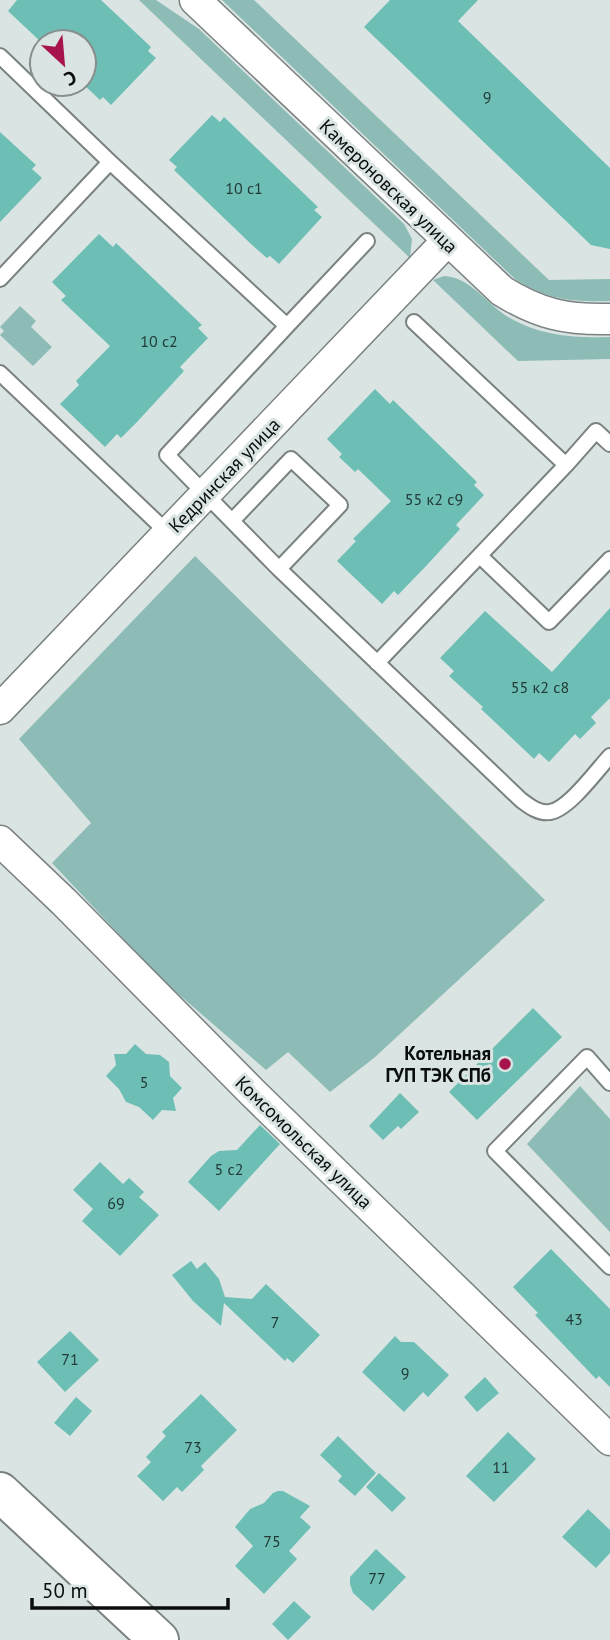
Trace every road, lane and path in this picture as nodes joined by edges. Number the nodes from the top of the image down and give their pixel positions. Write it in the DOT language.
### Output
graph roads {
  1 [pos="195,0"];
  2 [pos="0,56"];
  3 [pos="110,162"];
  4 [pos="367,241"];
  5 [pos="447,241"];
  6 [pos="0,279"];
  7 [pos="610,319"];
  8 [pos="414,322"];
  9 [pos="287,326"];
  10 [pos="0,373"];
  11 [pos="610,444"];
  12 [pos="566,465"];
  13 [pos="205,495"];
  14 [pos="232,521"];
  15 [pos="168,533"];
  16 [pos="480,556"];
  17 [pos="609,563"];
  18 [pos="279,569"];
  19 [pos="377,663"];
  20 [pos="0,709"];
  21 [pos="609,759"];
  22 [pos="0,841"];
  23 [pos="610,1083"];
  24 [pos="610,1267"];
  25 [pos="610,1440"];
  26 [pos="0,1492"];
  27 [pos="159,1640"];
  1 -- 5 [label="street, Камероновская улица"];
  2 -- 3 [label="lane"];
  3 -- 6 [label="lane"];
  3 -- 9 [label="lane"];
  4 -- 9 [label="lane"];
  5 -- 7 [label="street, Камероновская улица"];
  5 -- 13 [label="street, Кедринская улица"];
  8 -- 12 [label="lane"];
  9 -- 13 [label="lane"];
  10 -- 15 [label="lane"];
  11 -- 12 [label="lane"];
  12 -- 16 [label="lane"];
  13 -- 14 [label="lane"];
  13 -- 15 [label="street, Кедринская улица"];
  14 -- 18 [label="lane"];
  14 -- 18 [label="lane"];
  15 -- 20 [label="street, Кедринская улица"];
  16 -- 17 [label="lane"];
  16 -- 19 [label="lane"];
  18 -- 19 [label="lane"];
  19 -- 21 [label="lane"];
  22 -- 25 [label="street, Комсомольская улица"];
  23 -- 24 [label="lane"];
  26 -- 27 [label="street"];
}
